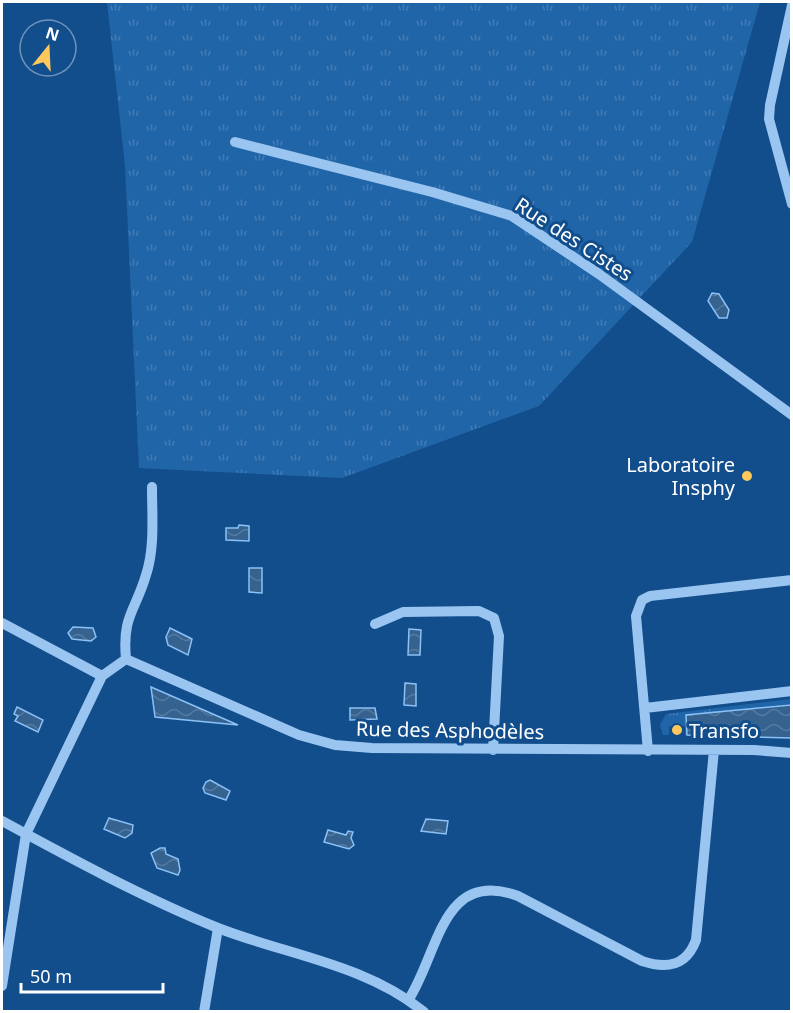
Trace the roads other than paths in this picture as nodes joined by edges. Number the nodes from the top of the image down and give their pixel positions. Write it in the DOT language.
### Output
graph roads {
  1 [pos="792,5"];
  2 [pos="235,142"];
  3 [pos="792,204"];
  4 [pos="792,415"];
  5 [pos="152,487"];
  6 [pos="792,580"];
  7 [pos="2,623"];
  8 [pos="375,624"];
  9 [pos="126,660"];
  10 [pos="102,676"];
  11 [pos="792,691"];
  12 [pos="645,708"];
  13 [pos="493,750"];
  14 [pos="714,750"];
  15 [pos="648,751"];
  16 [pos="792,753"];
  17 [pos="2,821"];
  18 [pos="26,834"];
  19 [pos="218,928"];
  20 [pos="2,987"];
  21 [pos="409,999"];
  22 [pos="204,1011"];
  23 [pos="424,1011"];
  1 -- 3 [label="street"];
  2 -- 4 [label="street, Rue des Cistes"];
  5 -- 9 [label="street"];
  6 -- 12 [label="street"];
  7 -- 10 [label="street"];
  8 -- 13 [label="street"];
  9 -- 10 [label="street"];
  9 -- 13 [label="street, Rue des Asphodèles"];
  10 -- 18 [label="street"];
  11 -- 12 [label="street"];
  12 -- 15 [label="street"];
  13 -- 15 [label="street, Rue des Asphodèles"];
  14 -- 15 [label="street, Rue des Asphodèles"];
  14 -- 16 [label="street, Rue des Asphodèles"];
  14 -- 21 [label="street"];
  17 -- 18 [label="street"];
  18 -- 19 [label="street"];
  18 -- 20 [label="street"];
  19 -- 21 [label="street"];
  19 -- 22 [label="street"];
  21 -- 23 [label="street"];
}
